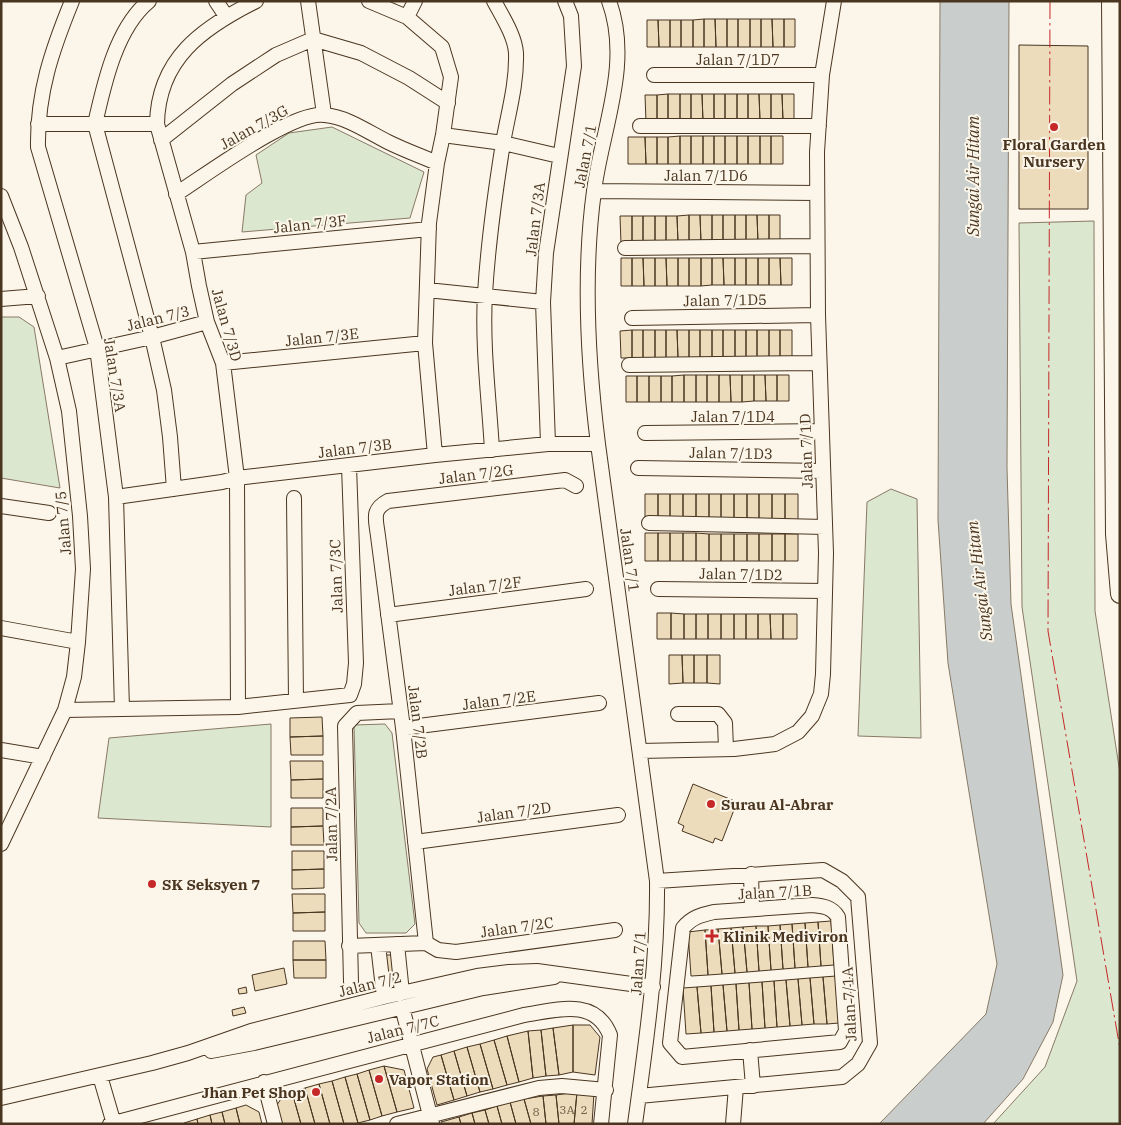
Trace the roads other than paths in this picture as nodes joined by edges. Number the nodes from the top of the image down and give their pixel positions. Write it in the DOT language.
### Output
graph roads {
  1 [pos="72,1"];
  2 [pos="149,1"];
  3 [pos="216,1"];
  4 [pos="256,1"];
  5 [pos="308,1"];
  6 [pos="369,1"];
  7 [pos="415,1"];
  8 [pos="494,1"];
  9 [pos="565,1"];
  10 [pos="609,1"];
  11 [pos="834,1"];
  12 [pos="1111,1"];
  13 [pos="226,16"];
  14 [pos="407,17"];
  15 [pos="314,39"];
  16 [pos="654,75"];
  17 [pos="822,75"];
  18 [pos="448,103"];
  19 [pos="324,114"];
  20 [pos="38,124"];
  21 [pos="95,124"];
  22 [pos="157,124"];
  23 [pos="640,126"];
  24 [pos="819,126"];
  25 [pos="444,135"];
  26 [pos="161,140"];
  27 [pos="503,143"];
  28 [pos="560,156"];
  29 [pos="437,163"];
  30 [pos="594,191"];
  31 [pos="817,192"];
  32 [pos="176,194"];
  33 [pos="1,196"];
  34 [pos="429,229"];
  35 [pos="817,246"];
  36 [pos="625,248"];
  37 [pos="193,252"];
  38 [pos="427,290"];
  39 [pos="38,296"];
  40 [pos="484,296"];
  41 [pos="1,299"];
  42 [pos="543,302"];
  43 [pos="818,315"];
  44 [pos="632,318"];
  45 [pos="207,322"];
  46 [pos="152,337"];
  47 [pos="425,343"];
  48 [pos="97,348"];
  49 [pos="57,358"];
  50 [pos="819,362"];
  51 [pos="223,363"];
  52 [pos="629,365"];
  53 [pos="822,431"];
  54 [pos="645,433"];
  55 [pos="548,444"];
  56 [pos="598,444"];
  57 [pos="492,450"];
  58 [pos="435,455"];
  59 [pos="348,466"];
  60 [pos="638,468"];
  61 [pos="823,471"];
  62 [pos="237,478"];
  63 [pos="576,486"];
  64 [pos="174,489"];
  65 [pos="116,497"];
  66 [pos="294,498"];
  67 [pos="1,506"];
  68 [pos="379,506"];
  69 [pos="49,513"];
  70 [pos="650,524"];
  71 [pos="825,526"];
  72 [pos="586,589"];
  73 [pos="658,589"];
  74 [pos="825,591"];
  75 [pos="1120,594"];
  76 [pos="388,615"];
  77 [pos="1,628"];
  78 [pos="78,642"];
  79 [pos="296,701"];
  80 [pos="599,703"];
  81 [pos="238,707"];
  82 [pos="122,709"];
  83 [pos="65,710"];
  84 [pos="400,711"];
  85 [pos="678,714"];
  86 [pos="403,728"];
  87 [pos="726,749"];
  88 [pos="1,750"];
  89 [pos="640,752"];
  90 [pos="43,757"];
  91 [pos="618,815"];
  92 [pos="415,842"];
  93 [pos="1,844"];
  94 [pos="751,874"];
  95 [pos="657,881"];
  96 [pos="752,909"];
  97 [pos="615,930"];
  98 [pos="426,943"];
  99 [pos="396,944"];
  100 [pos="378,945"];
  101 [pos="349,946"];
  102 [pos="565,976"];
  103 [pos="351,982"];
  104 [pos="653,987"];
  105 [pos="402,993"];
  106 [pos="384,997"];
  107 [pos="402,1007"];
  108 [pos="411,1044"];
  109 [pos="750,1050"];
  110 [pos="188,1053"];
  111 [pos="100,1076"];
  112 [pos="264,1082"];
  113 [pos="753,1086"];
  114 [pos="736,1087"];
  115 [pos="606,1090"];
  116 [pos="639,1096"];
  117 [pos="1,1098"];
  118 [pos="431,1119"];
  119 [pos="112,1123"];
  120 [pos="275,1124"];
  121 [pos="397,1124"];
  122 [pos="601,1124"];
  123 [pos="635,1124"];
  124 [pos="733,1124"];
  1 -- 20 [label="street, Jalan 7/3A"];
  2 -- 21 [label="street"];
  3 -- 13 [label="street"];
  4 -- 13 [label="street, Jalan 7/3D"];
  5 -- 15 [label="street"];
  6 -- 14 [label="street"];
  7 -- 14 [label="street"];
  8 -- 27 [label="street"];
  9 -- 28 [label="street, Jalan 7/3A"];
  10 -- 30 [label="street, Jalan 7/1"];
  11 -- 17 [label="street, Jalan 7/1D"];
  12 -- 75 [label="main road"];
  13 -- 22 [label="street, Jalan 7/3D"];
  14 -- 18 [label="street"];
  15 -- 18 [label="street"];
  15 -- 19 [label="street"];
  15 -- 26 [label="street"];
  16 -- 17 [label="street, Jalan 7/1D7"];
  17 -- 24 [label="street, Jalan 7/1D"];
  18 -- 25 [label="street"];
  19 -- 29 [label="street"];
  19 -- 32 [label="street, Jalan 7/3G"];
  20 -- 21 [label="street"];
  20 -- 48 [label="street, Jalan 7/3A"];
  21 -- 22 [label="street"];
  21 -- 46 [label="street"];
  22 -- 26 [label="street, Jalan 7/3D"];
  23 -- 24 [label="street"];
  24 -- 31 [label="street, Jalan 7/1D"];
  25 -- 27 [label="street"];
  25 -- 29 [label="street"];
  26 -- 32 [label="street, Jalan 7/3D"];
  27 -- 28 [label="street"];
  27 -- 40 [label="street"];
  28 -- 42 [label="street, Jalan 7/3A"];
  29 -- 34 [label="street"];
  30 -- 31 [label="street, Jalan 7/1D6"];
  30 -- 56 [label="street, Jalan 7/1"];
  31 -- 35 [label="street, Jalan 7/1D"];
  32 -- 37 [label="street, Jalan 7/3D"];
  33 -- 39 [label="street, Jalan 7/5"];
  34 -- 37 [label="street, Jalan 7/3F"];
  34 -- 38 [label="street"];
  35 -- 36 [label="street"];
  35 -- 43 [label="street, Jalan 7/1D"];
  37 -- 45 [label="street, Jalan 7/3D"];
  38 -- 40 [label="street"];
  38 -- 47 [label="street"];
  39 -- 41 [label="street"];
  39 -- 49 [label="street, Jalan 7/5"];
  40 -- 42 [label="street"];
  40 -- 57 [label="street"];
  42 -- 55 [label="street, Jalan 7/3A"];
  43 -- 44 [label="street, Jalan 7/1D5"];
  43 -- 50 [label="street, Jalan 7/1D"];
  45 -- 46 [label="street, Jalan 7/3"];
  45 -- 51 [label="street, Jalan 7/3D"];
  46 -- 48 [label="street, Jalan 7/3"];
  46 -- 64 [label="street"];
  47 -- 51 [label="street, Jalan 7/3E"];
  47 -- 58 [label="street"];
  48 -- 49 [label="street, Jalan 7/3"];
  48 -- 65 [label="street, Jalan 7/3A"];
  49 -- 78 [label="street, Jalan 7/5"];
  50 -- 52 [label="street"];
  50 -- 53 [label="street, Jalan 7/1D"];
  51 -- 62 [label="street, Jalan 7/3D"];
  53 -- 54 [label="street, Jalan 7/1D4"];
  53 -- 61 [label="street, Jalan 7/1D"];
  55 -- 56 [label="street, Jalan 7/3B"];
  55 -- 57 [label="street, Jalan 7/3B"];
  56 -- 89 [label="street, Jalan 7/1"];
  57 -- 58 [label="street, Jalan 7/3B"];
  58 -- 59 [label="street, Jalan 7/3B"];
  59 -- 62 [label="street, Jalan 7/3B"];
  59 -- 79 [label="street, Jalan 7/3C"];
  60 -- 61 [label="street, Jalan 7/1D3"];
  61 -- 71 [label="street, Jalan 7/1D"];
  62 -- 64 [label="street, Jalan 7/3B"];
  62 -- 81 [label="street, Jalan 7/3D"];
  63 -- 68 [label="street, Jalan 7/2G"];
  64 -- 65 [label="street, Jalan 7/3B"];
  65 -- 82 [label="street, Jalan 7/3A"];
  66 -- 79 [label="street"];
  67 -- 69 [label="street"];
  68 -- 76 [label="street, Jalan 7/2B"];
  70 -- 71 [label="street"];
  71 -- 74 [label="street, Jalan 7/1D"];
  72 -- 76 [label="street, Jalan 7/2F"];
  73 -- 74 [label="street, Jalan 7/1D2"];
  74 -- 87 [label="street, Jalan 7/1D"];
  76 -- 84 [label="street, Jalan 7/2B"];
  77 -- 78 [label="street"];
  78 -- 83 [label="street, Jalan 7/5"];
  79 -- 81 [label="street"];
  80 -- 86 [label="street, Jalan 7/2E"];
  81 -- 82 [label="street"];
  82 -- 83 [label="street"];
  83 -- 90 [label="street, Jalan 7/5"];
  84 -- 86 [label="street, Jalan 7/2B"];
  84 -- 101 [label="street, Jalan 7/2A"];
  85 -- 87 [label="street"];
  86 -- 92 [label="street, Jalan 7/2B"];
  87 -- 89 [label="street, Jalan 7/1D"];
  88 -- 90 [label="street"];
  89 -- 95 [label="street, Jalan 7/1"];
  90 -- 93 [label="street, Jalan 7/5"];
  91 -- 92 [label="street, Jalan 7/2D"];
  92 -- 98 [label="street, Jalan 7/2B"];
  94 -- 95 [label="street, Jalan 7/1A"];
  94 -- 96 [label="street"];
  94 -- 113 [label="street, Jalan 7/1A"];
  95 -- 104 [label="street, Jalan 7/1"];
  96 -- 109 [label="street, Jalan 7/1B"];
  96 -- 109 [label="street, Jalan 7/1B"];
  97 -- 98 [label="street, Jalan 7/2C"];
  98 -- 99 [label="street"];
  99 -- 100 [label="street"];
  99 -- 105 [label="street"];
  100 -- 101 [label="street"];
  100 -- 106 [label="street"];
  101 -- 103 [label="street, Jalan 7/2A"];
  102 -- 104 [label="street, Jalan 7/2"];
  102 -- 105 [label="street, Jalan 7/2"];
  102 -- 107 [label="street, Jalan 7/2"];
  104 -- 116 [label="street, Jalan 7/1"];
  105 -- 106 [label="street, Jalan 7/2"];
  106 -- 110 [label="street, Jalan 7/2"];
  107 -- 108 [label="street"];
  107 -- 110 [label="street, Jalan 7/2"];
  108 -- 112 [label="street, Jalan 7/7C"];
  108 -- 115 [label="street, Jalan 7/7C"];
  108 -- 118 [label="street"];
  109 -- 113 [label="street"];
  110 -- 111 [label="street, Jalan 7/2"];
  111 -- 117 [label="street, Jalan 7/2"];
  111 -- 119 [label="street"];
  112 -- 119 [label="street, Jalan 7/7C"];
  112 -- 120 [label="street"];
  113 -- 114 [label="street, Jalan 7/1A"];
  114 -- 116 [label="street, Jalan 7/1A"];
  114 -- 124 [label="street"];
  115 -- 118 [label="street"];
  115 -- 122 [label="street, Jalan 7/7C"];
  116 -- 123 [label="street, Jalan 7/1"];
  118 -- 121 [label="street"];
}
